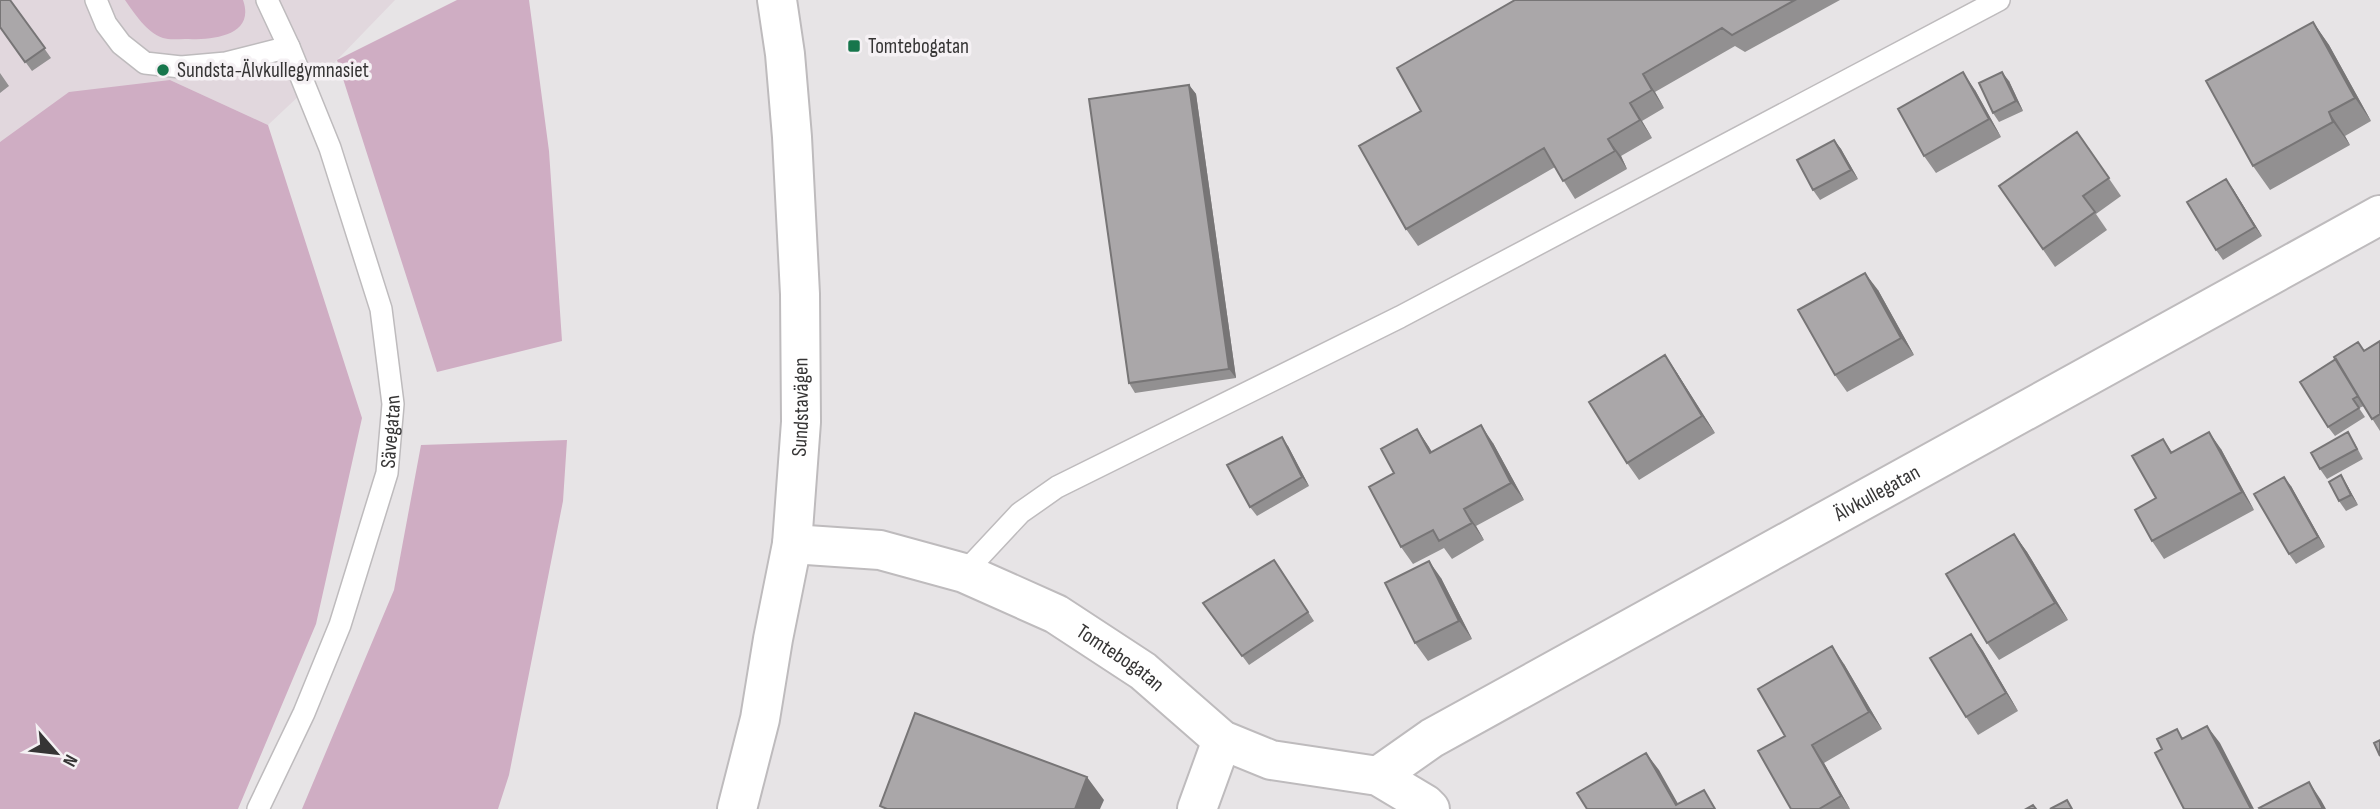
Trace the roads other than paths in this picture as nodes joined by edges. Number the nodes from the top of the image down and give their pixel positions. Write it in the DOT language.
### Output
graph roads {
  1 [pos="96,0"];
  2 [pos="267,0"];
  3 [pos="777,0"];
  4 [pos="1999,0"];
  5 [pos="289,47"];
  6 [pos="2380,215"];
  7 [pos="792,544"];
  8 [pos="964,573"];
  9 [pos="1222,740"];
  10 [pos="1378,776"];
  11 [pos="258,809"];
  12 [pos="737,809"];
  13 [pos="1197,809"];
  14 [pos="1430,809"];
  1 -- 5 [label="lane"];
  2 -- 5 [label="lane, Sävegatan"];
  3 -- 7 [label="street, Sundstavägen"];
  4 -- 8 [label="lane"];
  5 -- 11 [label="lane, Sävegatan"];
  6 -- 10 [label="street, Älvkullegatan"];
  7 -- 8 [label="street, Tomtebogatan"];
  7 -- 12 [label="street, Sundstavägen"];
  8 -- 9 [label="street, Tomtebogatan"];
  9 -- 10 [label="street, Tomtebogatan"];
  9 -- 13 [label="street"];
  10 -- 14 [label="street, Tomtebogatan"];
}
